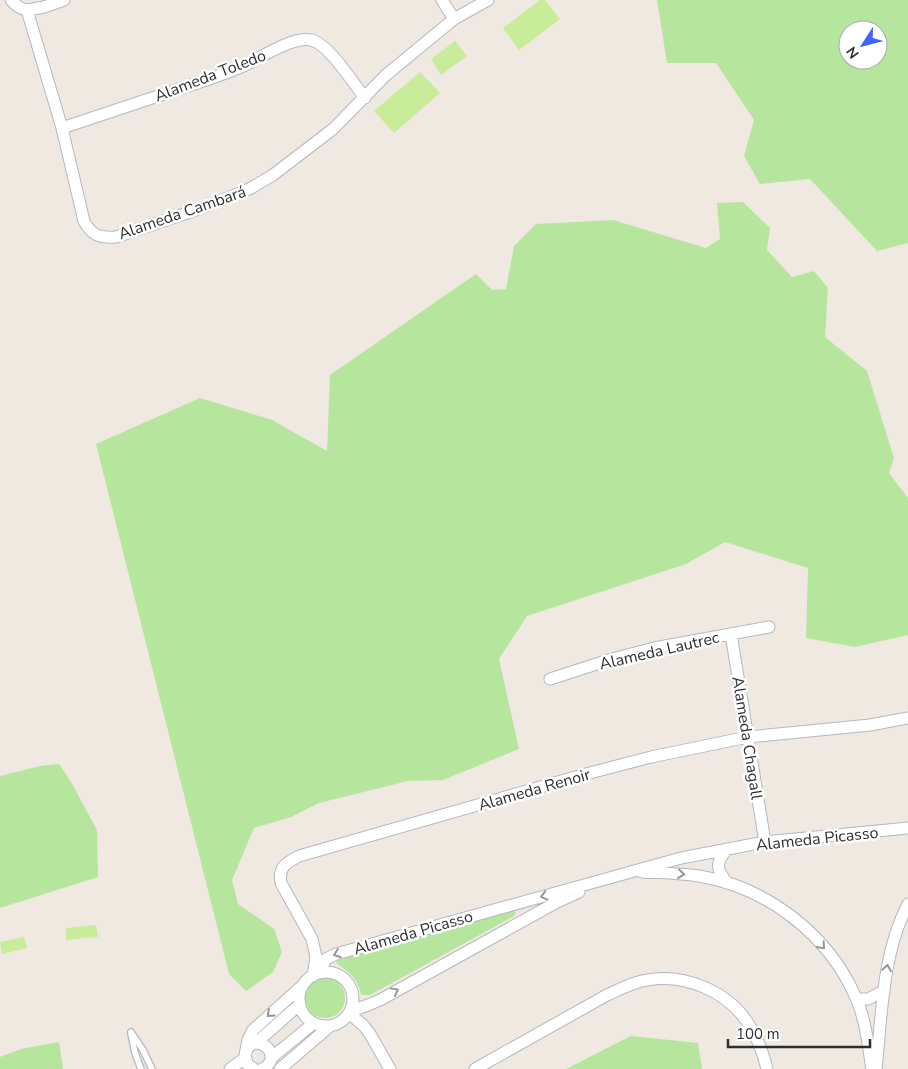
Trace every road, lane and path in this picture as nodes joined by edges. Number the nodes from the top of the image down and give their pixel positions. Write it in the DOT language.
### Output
graph roads {
  1 [pos="12,0"];
  2 [pos="64,0"];
  3 [pos="442,0"];
  4 [pos="488,0"];
  5 [pos="27,10"];
  6 [pos="454,19"];
  7 [pos="364,98"];
  8 [pos="62,128"];
  9 [pos="769,627"];
  10 [pos="731,634"];
  11 [pos="550,679"];
  12 [pos="908,718"];
  13 [pos="748,737"];
  14 [pos="908,828"];
  15 [pos="765,842"];
  16 [pos="727,849"];
  17 [pos="632,872"];
  18 [pos="608,879"];
  19 [pos="727,883"];
  20 [pos="516,903"];
  21 [pos="908,904"];
  22 [pos="522,920"];
  23 [pos="313,977"];
  24 [pos="884,991"];
  25 [pos="857,999"];
  26 [pos="300,1004"];
  27 [pos="350,1012"];
  28 [pos="314,1023"];
  29 [pos="330,1026"];
  30 [pos="256,1044"];
  31 [pos="245,1057"];
  32 [pos="271,1058"];
  33 [pos="141,1069"];
  34 [pos="152,1069"];
  35 [pos="230,1069"];
  36 [pos="254,1069"];
  37 [pos="262,1069"];
  38 [pos="280,1069"];
  39 [pos="390,1069"];
  40 [pos="475,1069"];
  41 [pos="767,1069"];
  42 [pos="872,1069"];
  43 [pos="876,1069"];
  1 -- 5 [label="street"];
  2 -- 5 [label="street"];
  3 -- 6 [label="street"];
  4 -- 6 [label="street, Alameda Cambará"];
  5 -- 8 [label="street, Alameda Cambará"];
  6 -- 7 [label="street, Alameda Cambará"];
  7 -- 8 [label="street, Alameda Toledo"];
  7 -- 8 [label="street, Alameda Cambará"];
  9 -- 10 [label="street, Alameda Lautrec"];
  10 -- 11 [label="street, Alameda Lautrec"];
  10 -- 13 [label="street, Alameda Chagall"];
  12 -- 13 [label="street, Alameda Renoir"];
  13 -- 15 [label="street, Alameda Chagall"];
  13 -- 23 [label="street, Alameda Renoir"];
  14 -- 15 [label="street, Alameda Picasso"];
  15 -- 16 [label="street, Alameda Picasso"];
  16 -- 17 [label="street, Alameda Picasso"];
  16 -- 19 [label="street"];
  17 -- 18 [label="street, Alameda Picasso"];
  17 -- 19 [label="street, Alameda Picasso, one-way"];
  18 -- 20 [label="street, Alameda Picasso, one-way"];
  18 -- 22 [label="street, Alameda Picasso"];
  19 -- 25 [label="street, Alameda Picasso, one-way"];
  20 -- 22 [label="street"];
  20 -- 23 [label="street, Alameda Picasso, one-way"];
  24 -- 21 [label="street, one-way"];
  27 -- 22 [label="street, Alameda Picasso, one-way"];
  23 -- 26 [label="street, Alameda Picasso"];
  23 -- 27 [label="street, Alameda Picasso"];
  23 -- 31 [label="street, Alameda Picasso, one-way"];
  24 -- 25 [label="street"];
  24 -- 43 [label="street"];
  25 -- 42 [label="street, Alameda Picasso"];
  26 -- 28 [label="street"];
  26 -- 30 [label="street"];
  27 -- 29 [label="street, Alameda Picasso"];
  27 -- 39 [label="street"];
  28 -- 29 [label="street"];
  28 -- 32 [label="street"];
  29 -- 38 [label="street, Alameda Picasso"];
  30 -- 31 [label="street"];
  30 -- 32 [label="street"];
  31 -- 35 [label="street"];
  31 -- 36 [label="street"];
  32 -- 37 [label="street"];
  33 -- 34 [label="lane"];
  40 -- 41 [label="street"];
}
